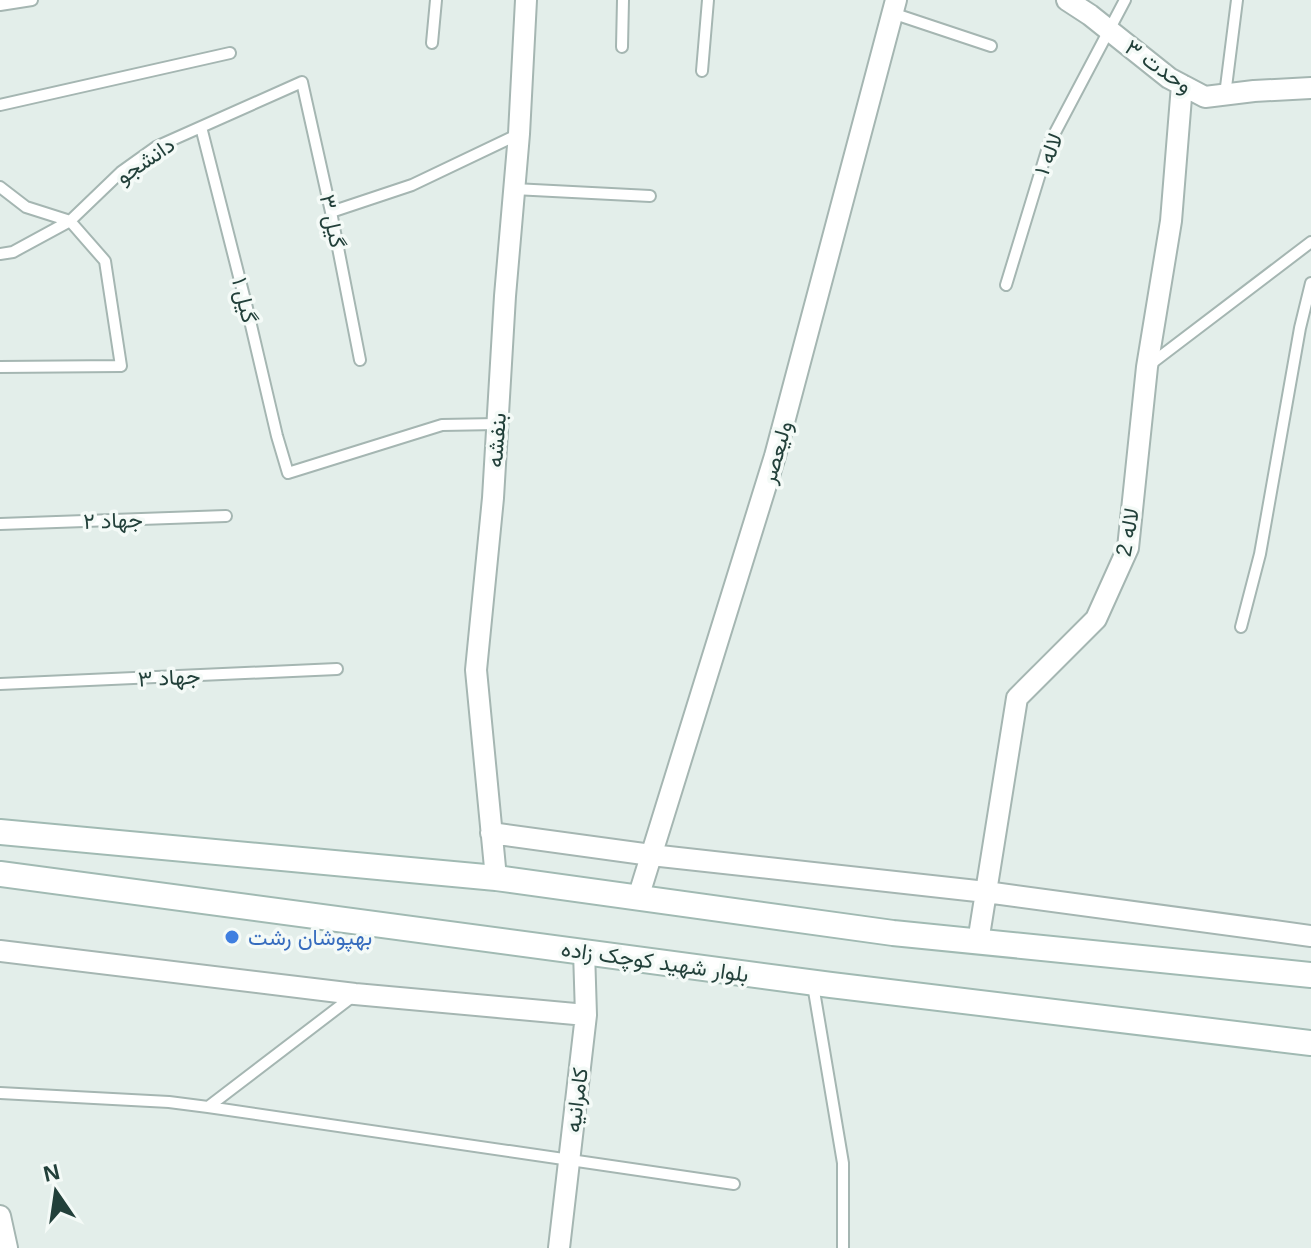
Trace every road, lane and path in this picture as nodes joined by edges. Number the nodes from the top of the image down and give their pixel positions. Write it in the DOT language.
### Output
graph roads {
  1 [pos="32,0"];
  2 [pos="436,0"];
  3 [pos="526,0"];
  4 [pos="623,0"];
  5 [pos="708,0"];
  6 [pos="1067,0"];
  7 [pos="1125,0"];
  8 [pos="1237,0"];
  9 [pos="0,5"];
  10 [pos="894,7"];
  11 [pos="1108,30"];
  12 [pos="432,43"];
  13 [pos="991,46"];
  14 [pos="622,47"];
  15 [pos="230,53"];
  16 [pos="702,71"];
  17 [pos="302,82"];
  18 [pos="1182,85"];
  19 [pos="1311,88"];
  20 [pos="1225,95"];
  21 [pos="0,105"];
  22 [pos="201,127"];
  23 [pos="519,134"];
  24 [pos="0,187"];
  25 [pos="514,189"];
  26 [pos="650,196"];
  27 [pos="331,212"];
  28 [pos="70,221"];
  29 [pos="1311,242"];
  30 [pos="0,254"];
  31 [pos="1311,283"];
  32 [pos="1006,285"];
  33 [pos="360,360"];
  34 [pos="0,367"];
  35 [pos="1147,367"];
  36 [pos="497,424"];
  37 [pos="226,516"];
  38 [pos="0,524"];
  39 [pos="1241,627"];
  40 [pos="337,669"];
  41 [pos="0,684"];
  42 [pos="6,830"];
  43 [pos="491,833"];
  44 [pos="651,855"];
  45 [pos="0,874"];
  46 [pos="496,878"];
  47 [pos="986,892"];
  48 [pos="638,898"];
  49 [pos="1311,936"];
  50 [pos="978,942"];
  51 [pos="0,951"];
  52 [pos="584,951"];
  53 [pos="1311,975"];
  54 [pos="813,982"];
  55 [pos="355,994"];
  56 [pos="586,1015"];
  57 [pos="1311,1043"];
  58 [pos="0,1093"];
  59 [pos="208,1107"];
  60 [pos="569,1159"];
  61 [pos="734,1184"];
  62 [pos="0,1216"];
  63 [pos="7,1248"];
  64 [pos="559,1248"];
  65 [pos="843,1248"];
  1 -- 9 [label="lane"];
  2 -- 12 [label="lane"];
  3 -- 23 [label="street, بنفشه"];
  4 -- 14 [label="lane"];
  5 -- 16 [label="lane"];
  6 -- 11 [label="street, وحدت ۳"];
  7 -- 11 [label="lane, لاله ۱"];
  8 -- 20 [label="lane"];
  10 -- 13 [label="lane"];
  10 -- 44 [label="street, ولیعصر"];
  11 -- 18 [label="street, وحدت ۳"];
  11 -- 32 [label="lane, لاله ۱"];
  15 -- 21 [label="lane"];
  17 -- 22 [label="lane, دانشجو"];
  17 -- 27 [label="lane, گیل ۳"];
  18 -- 20 [label="street, وحدت ۳"];
  18 -- 35 [label="street, لاله 2"];
  19 -- 20 [label="street, وحدت ۳"];
  22 -- 28 [label="lane, دانشجو"];
  22 -- 36 [label="lane, گیل ۱"];
  23 -- 25 [label="street, بنفشه"];
  23 -- 27 [label="lane"];
  24 -- 28 [label="lane"];
  25 -- 26 [label="lane"];
  25 -- 36 [label="street, بنفشه"];
  27 -- 33 [label="lane, گیل ۳"];
  28 -- 30 [label="lane, دانشجو"];
  28 -- 34 [label="lane"];
  29 -- 35 [label="lane"];
  31 -- 39 [label="lane"];
  35 -- 47 [label="street, لاله 2"];
  36 -- 43 [label="street, بنفشه"];
  37 -- 38 [label="lane, جهاد ۲"];
  40 -- 41 [label="lane, جهاد ۳"];
  42 -- 46 [label="main road"];
  43 -- 44 [label="street"];
  43 -- 46 [label="street, بنفشه"];
  44 -- 47 [label="street"];
  44 -- 48 [label="street, ولیعصر"];
  45 -- 52 [label="main road, بلوار شهید کوچک زاده"];
  46 -- 48 [label="main road"];
  47 -- 49 [label="street"];
  47 -- 50 [label="street, لاله 2"];
  48 -- 50 [label="main road"];
  50 -- 53 [label="main road"];
  51 -- 55 [label="street"];
  52 -- 54 [label="main road, بلوار شهید کوچک زاده"];
  52 -- 56 [label="street, کامرانیه"];
  54 -- 57 [label="main road, بلوار شهید کوچک زاده"];
  54 -- 65 [label="lane"];
  55 -- 56 [label="street"];
  55 -- 59 [label="lane"];
  56 -- 60 [label="street, کامرانیه"];
  58 -- 59 [label="lane"];
  59 -- 60 [label="lane"];
  60 -- 61 [label="lane"];
  60 -- 64 [label="street, کامرانیه"];
  62 -- 63 [label="street"];
}
